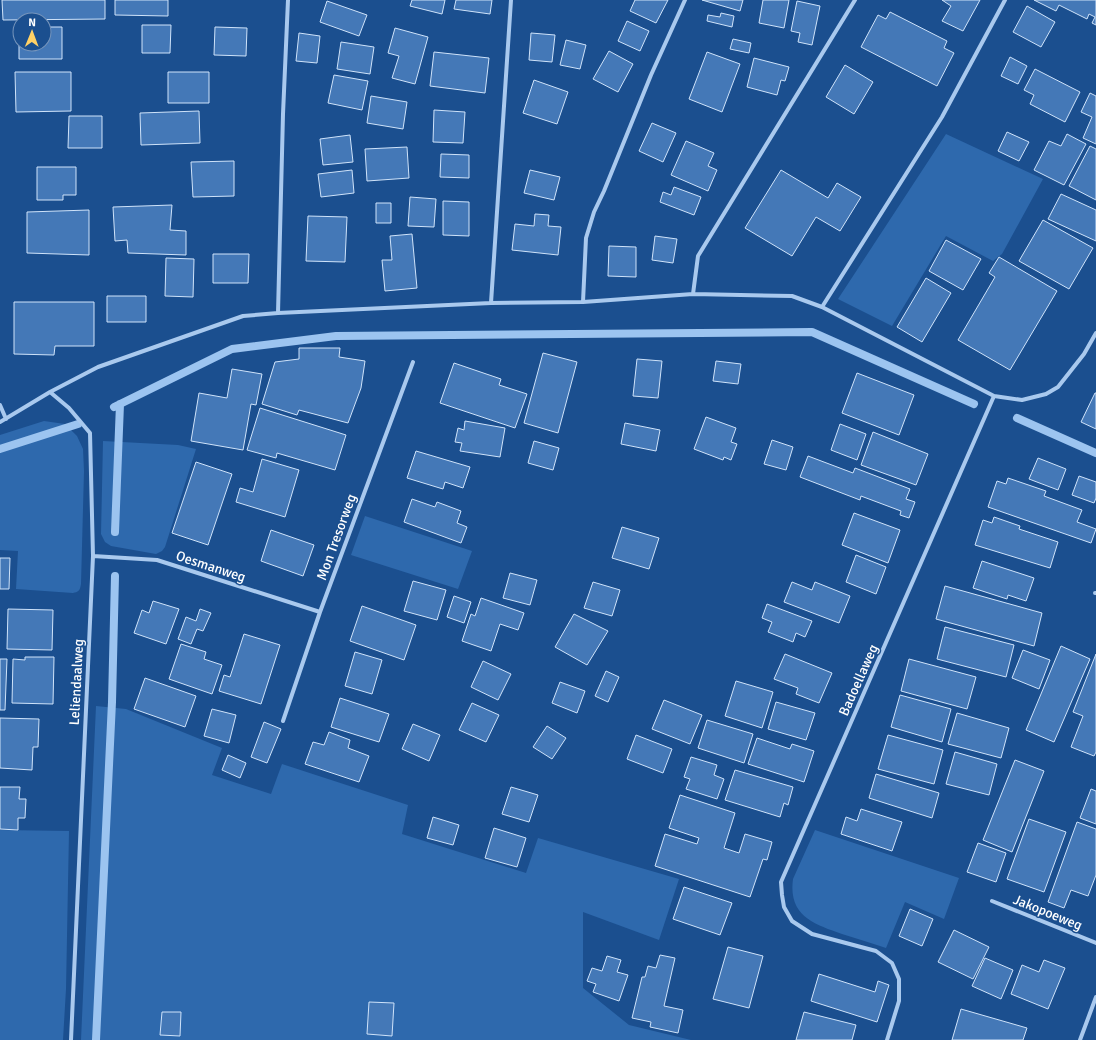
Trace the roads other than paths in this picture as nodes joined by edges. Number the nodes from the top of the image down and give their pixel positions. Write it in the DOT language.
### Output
graph roads {
  1 [pos="288,0"];
  2 [pos="511,0"];
  3 [pos="685,0"];
  4 [pos="855,0"];
  5 [pos="1005,0"];
  6 [pos="693,294"];
  7 [pos="583,302"];
  8 [pos="491,303"];
  9 [pos="822,307"];
  10 [pos="278,313"];
  11 [pos="1096,333"];
  12 [pos="413,362"];
  13 [pos="50,392"];
  14 [pos="994,396"];
  15 [pos="0,404"];
  16 [pos="6,419"];
  17 [pos="0,422"];
  18 [pos="93,556"];
  19 [pos="320,612"];
  20 [pos="283,721"];
  21 [pos="992,901"];
  22 [pos="1096,943"];
  23 [pos="1096,997"];
  24 [pos="71,1040"];
  25 [pos="887,1040"];
  26 [pos="1080,1040"];
  1 -- 10 [label="street"];
  2 -- 8 [label="street"];
  3 -- 7 [label="street"];
  4 -- 6 [label="street"];
  5 -- 9 [label="street"];
  6 -- 7 [label="street"];
  6 -- 9 [label="street"];
  7 -- 8 [label="street"];
  8 -- 10 [label="street"];
  9 -- 14 [label="street"];
  10 -- 13 [label="street"];
  11 -- 14 [label="street"];
  12 -- 19 [label="street, Mon Tresorweg"];
  13 -- 16 [label="street"];
  13 -- 18 [label="street, Leliendaalweg"];
  14 -- 25 [label="street, Badoellaweg"];
  15 -- 16 [label="street"];
  16 -- 17 [label="street"];
  18 -- 19 [label="street, Oesmanweg"];
  18 -- 24 [label="street, Leliendaalweg"];
  19 -- 20 [label="street, Mon Tresorweg"];
  21 -- 22 [label="street, Jakopoeweg"];
  23 -- 26 [label="street"];
}
